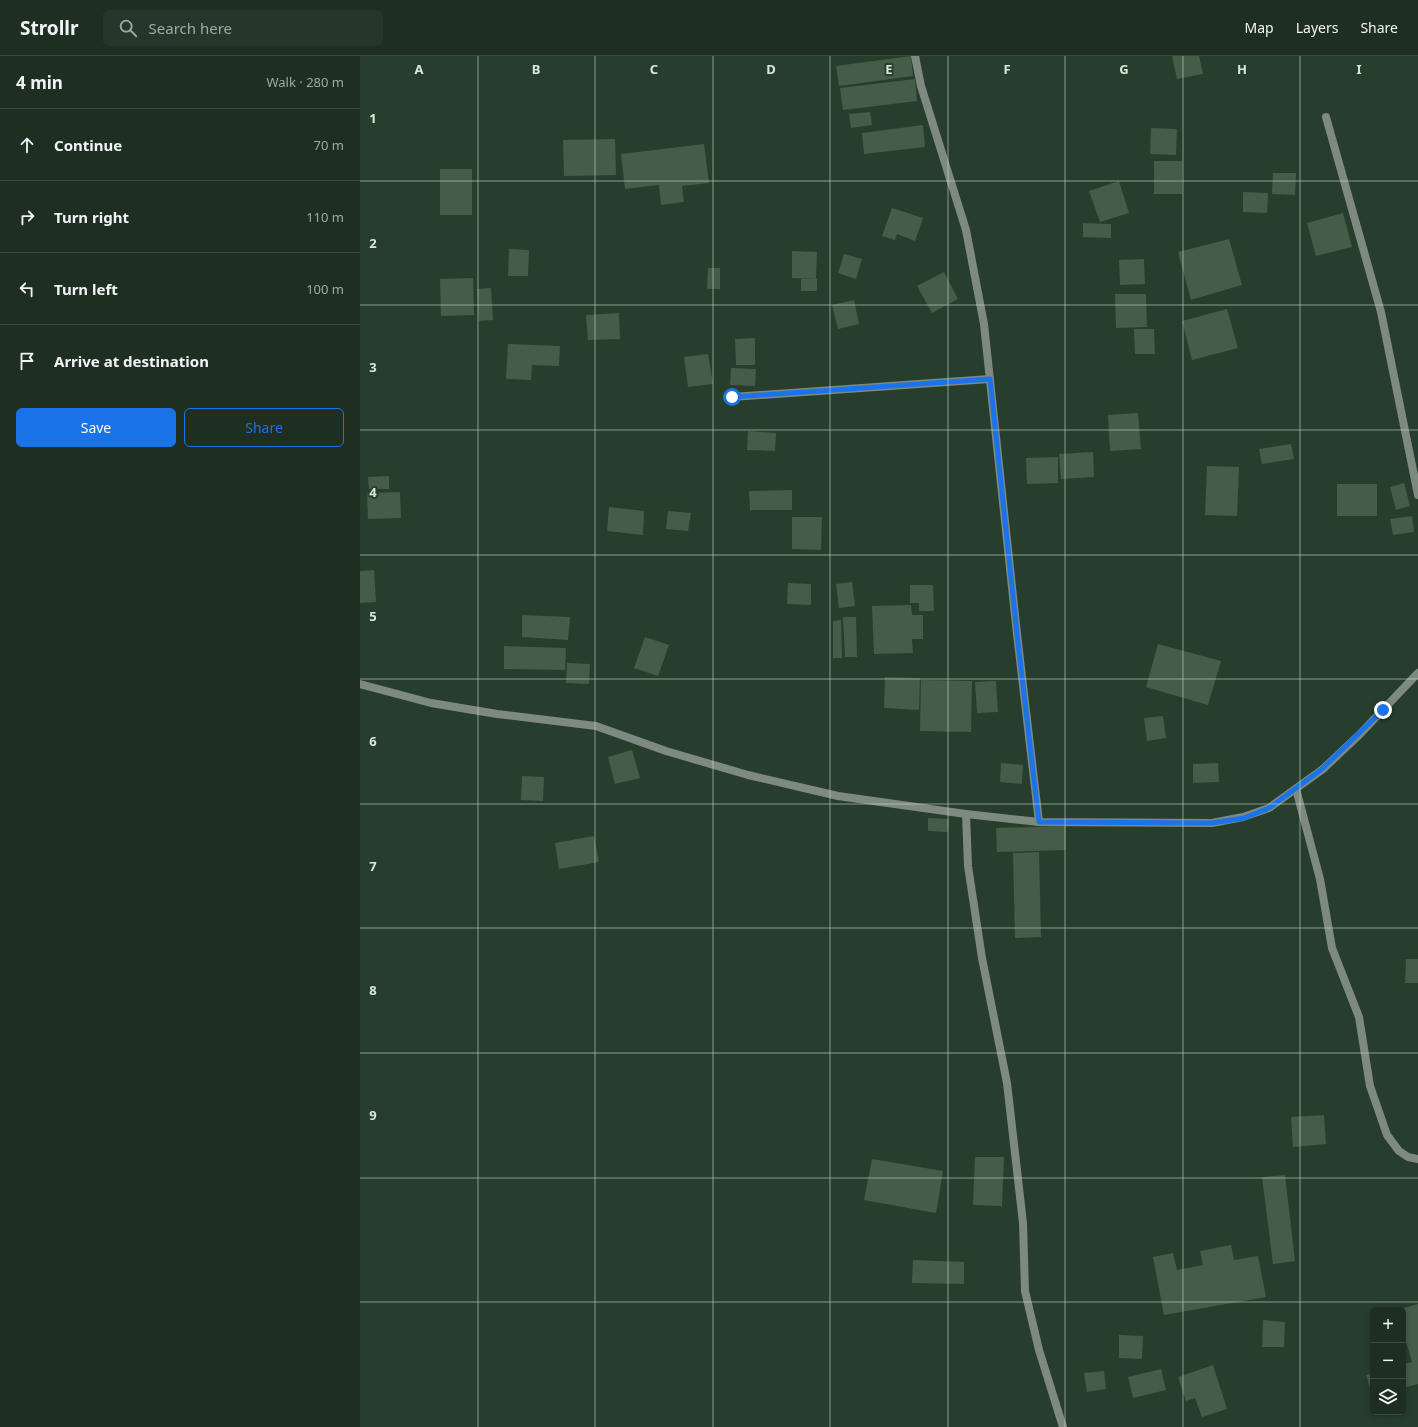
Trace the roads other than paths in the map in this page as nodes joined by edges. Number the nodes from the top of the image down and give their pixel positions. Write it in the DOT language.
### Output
graph roads {
  1 [pos="915,56"];
  2 [pos="1326,117"];
  3 [pos="990,379"];
  4 [pos="732,397"];
  5 [pos="1418,495"];
  6 [pos="1418,673"];
  7 [pos="360,684"];
  8 [pos="1296,789"];
  9 [pos="966,814"];
  10 [pos="1039,822"];
  11 [pos="1418,1159"];
  12 [pos="1063,1427"];
  1 -- 3 [label="street"];
  2 -- 5 [label="street"];
  3 -- 4 [label="street"];
  3 -- 10 [label="street"];
  6 -- 8 [label="street"];
  7 -- 9 [label="street"];
  8 -- 10 [label="street"];
  8 -- 11 [label="street"];
  9 -- 10 [label="street"];
  9 -- 12 [label="street"];
}
